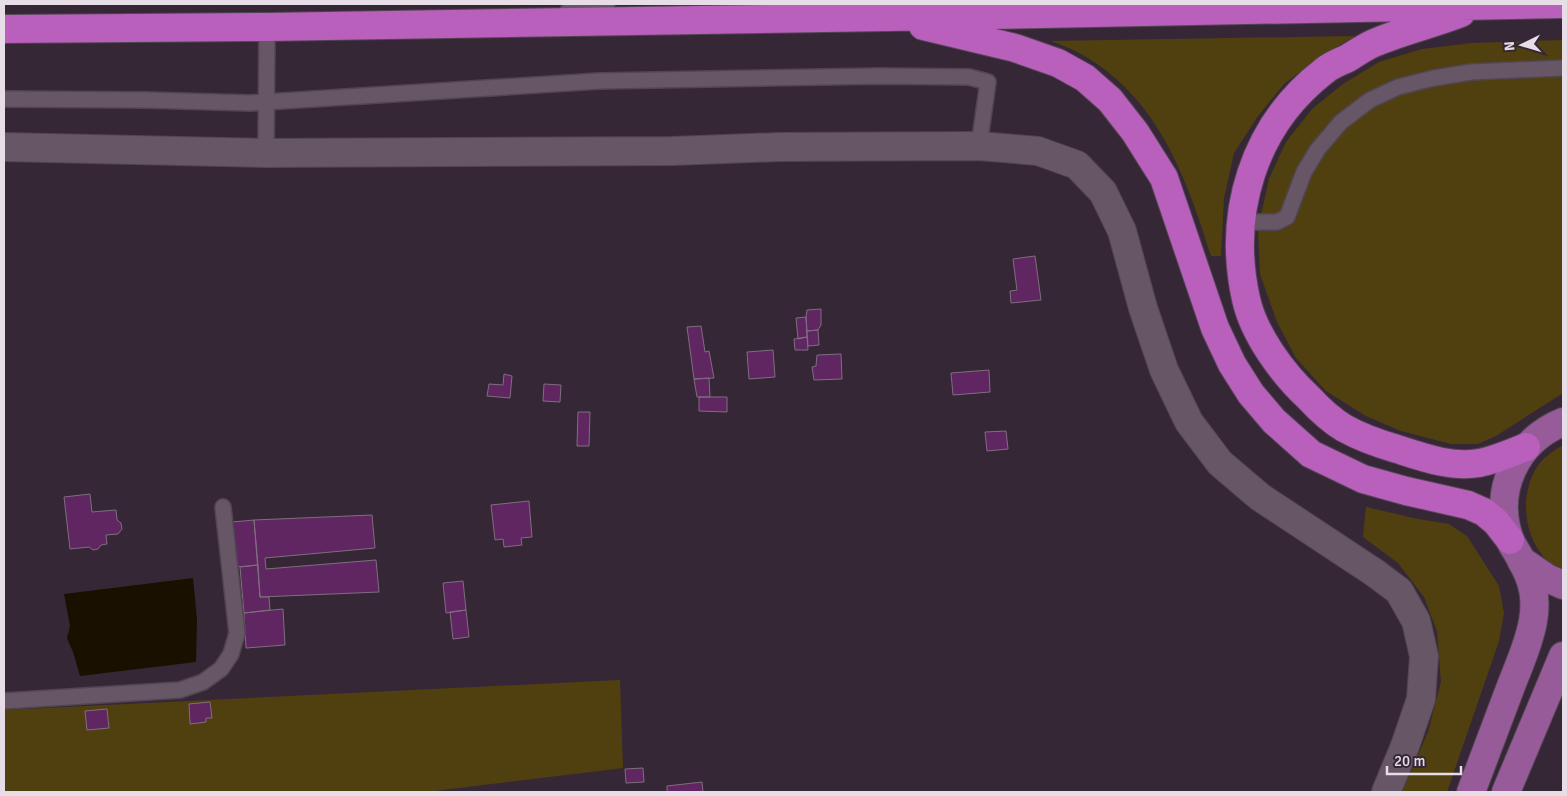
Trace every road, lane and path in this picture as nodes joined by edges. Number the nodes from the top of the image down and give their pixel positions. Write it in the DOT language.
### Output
graph roads {
  1 [pos="608,4"];
  2 [pos="805,4"];
  3 [pos="1563,4"];
  4 [pos="1484,5"];
  5 [pos="888,17"];
  6 [pos="512,23"];
  7 [pos="267,27"];
  8 [pos="4,29"];
  9 [pos="1563,68"];
  10 [pos="4,99"];
  11 [pos="266,102"];
  12 [pos="979,146"];
  13 [pos="4,147"];
  14 [pos="266,153"];
  15 [pos="1240,222"];
  16 [pos="1563,422"];
  17 [pos="1526,447"];
  18 [pos="223,508"];
  19 [pos="1516,551"];
  20 [pos="1563,585"];
  21 [pos="1563,656"];
  22 [pos="4,701"];
  23 [pos="1386,792"];
  24 [pos="1471,792"];
  25 [pos="1506,792"];
  1 -- 6 [label="lane"];
  2 -- 5 [label="lane"];
  3 -- 4 [label="highway"];
  4 -- 5 [label="highway"];
  4 -- 15 [label="highway"];
  5 -- 6 [label="highway"];
  5 -- 19 [label="highway"];
  6 -- 7 [label="highway"];
  7 -- 8 [label="highway"];
  7 -- 11 [label="lane"];
  9 -- 15 [label="lane"];
  10 -- 11 [label="lane"];
  11 -- 12 [label="lane"];
  11 -- 14 [label="lane"];
  12 -- 14 [label="street"];
  12 -- 23 [label="street"];
  13 -- 14 [label="street"];
  15 -- 17 [label="highway"];
  16 -- 17 [label="main road"];
  17 -- 19 [label="main road"];
  18 -- 22 [label="lane"];
  19 -- 20 [label="main road"];
  19 -- 24 [label="main road"];
  21 -- 25 [label="main road"];
}
